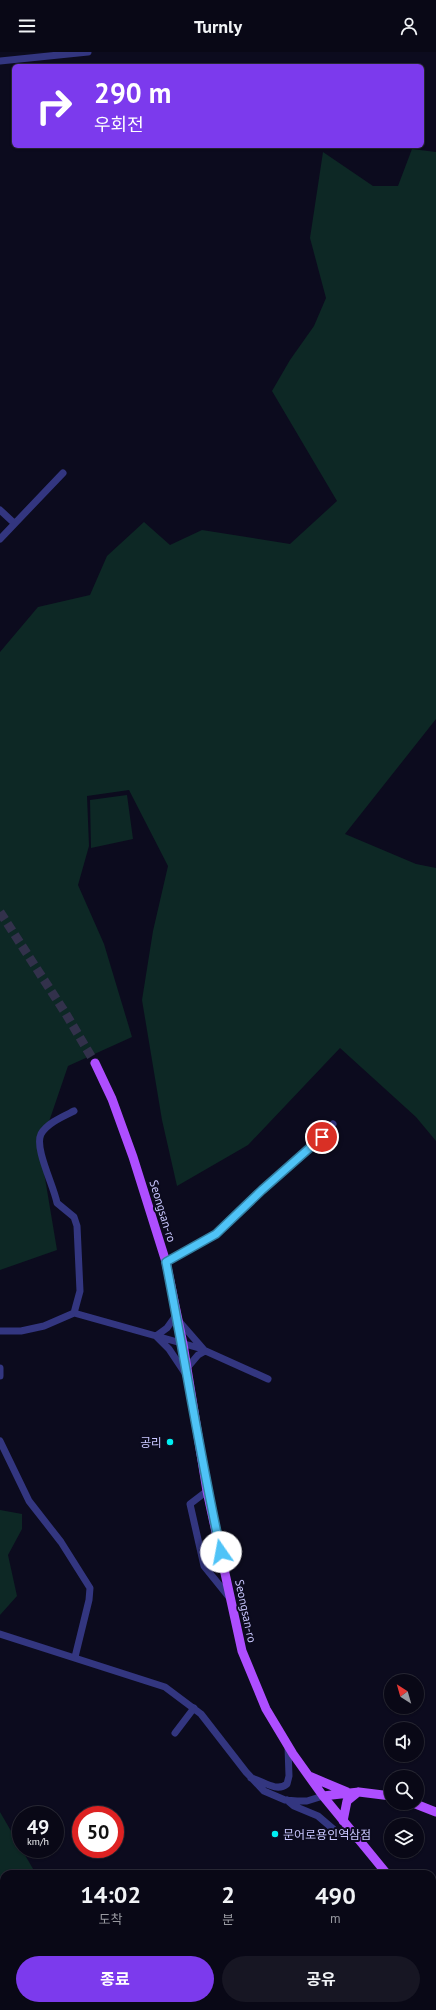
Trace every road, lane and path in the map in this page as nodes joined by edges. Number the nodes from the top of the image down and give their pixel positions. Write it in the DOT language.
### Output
graph roads {
  1 [pos="88,52"];
  2 [pos="0,61"];
  3 [pos="63,473"];
  4 [pos="0,510"];
  5 [pos="14,523"];
  6 [pos="0,539"];
  7 [pos="95,1063"];
  8 [pos="74,1110"];
  9 [pos="333,1124"];
  10 [pos="166,1262"];
  11 [pos="74,1313"];
  12 [pos="177,1316"];
  13 [pos="0,1331"];
  14 [pos="156,1336"];
  15 [pos="182,1344"];
  16 [pos="205,1351"];
  17 [pos="0,1368"];
  18 [pos="187,1373"];
  19 [pos="0,1376"];
  20 [pos="268,1380"];
  21 [pos="0,1441"];
  22 [pos="207,1491"];
  23 [pos="231,1599"];
  24 [pos="0,1634"];
  25 [pos="75,1657"];
  26 [pos="194,1708"];
  27 [pos="175,1733"];
  28 [pos="288,1746"];
  29 [pos="308,1775"];
  30 [pos="251,1778"];
  31 [pos="348,1792"];
  32 [pos="358,1792"];
  33 [pos="384,1795"];
  34 [pos="323,1796"];
  35 [pos="286,1800"];
  36 [pos="424,1807"];
  37 [pos="436,1812"];
  38 [pos="343,1821"];
  39 [pos="359,1840"];
  40 [pos="384,1870"];
  1 -- 2 [label="street"];
  3 -- 5 [label="street"];
  4 -- 5 [label="street"];
  5 -- 6 [label="street"];
  7 -- 10 [label="main road, Seongsan-ro"];
  8 -- 11 [label="street"];
  9 -- 10 [label="street"];
  10 -- 12 [label="main road, Seongsan-ro"];
  11 -- 13 [label="street"];
  11 -- 14 [label="street"];
  12 -- 14 [label="street"];
  12 -- 15 [label="main road, Seongsan-ro"];
  12 -- 16 [label="street"];
  14 -- 15 [label="street"];
  14 -- 18 [label="street"];
  15 -- 16 [label="street"];
  15 -- 18 [label="main road, Seongsan-ro"];
  16 -- 18 [label="street"];
  16 -- 20 [label="street"];
  17 -- 19 [label="street"];
  18 -- 22 [label="main road, Seongsan-ro"];
  21 -- 25 [label="street"];
  22 -- 23 [label="main road, Seongsan-ro"];
  22 -- 23 [label="street"];
  23 -- 28 [label="main road, Seongsan-ro"];
  24 -- 25 [label="street"];
  25 -- 26 [label="street"];
  26 -- 27 [label="street"];
  26 -- 30 [label="street"];
  28 -- 29 [label="main road, Seongsan-ro"];
  28 -- 30 [label="street"];
  29 -- 31 [label="main road"];
  29 -- 34 [label="main road, Seongsan-ro"];
  30 -- 35 [label="street"];
  31 -- 32 [label="main road"];
  31 -- 34 [label="main road"];
  32 -- 33 [label="main road"];
  32 -- 38 [label="main road"];
  34 -- 35 [label="street"];
  34 -- 38 [label="main road, Seongsan-ro"];
  35 -- 39 [label="street"];
  36 -- 37 [label="main road"];
  38 -- 39 [label="main road, Seongsan-ro"];
  39 -- 40 [label="main road, Seongsan-ro"];
}
